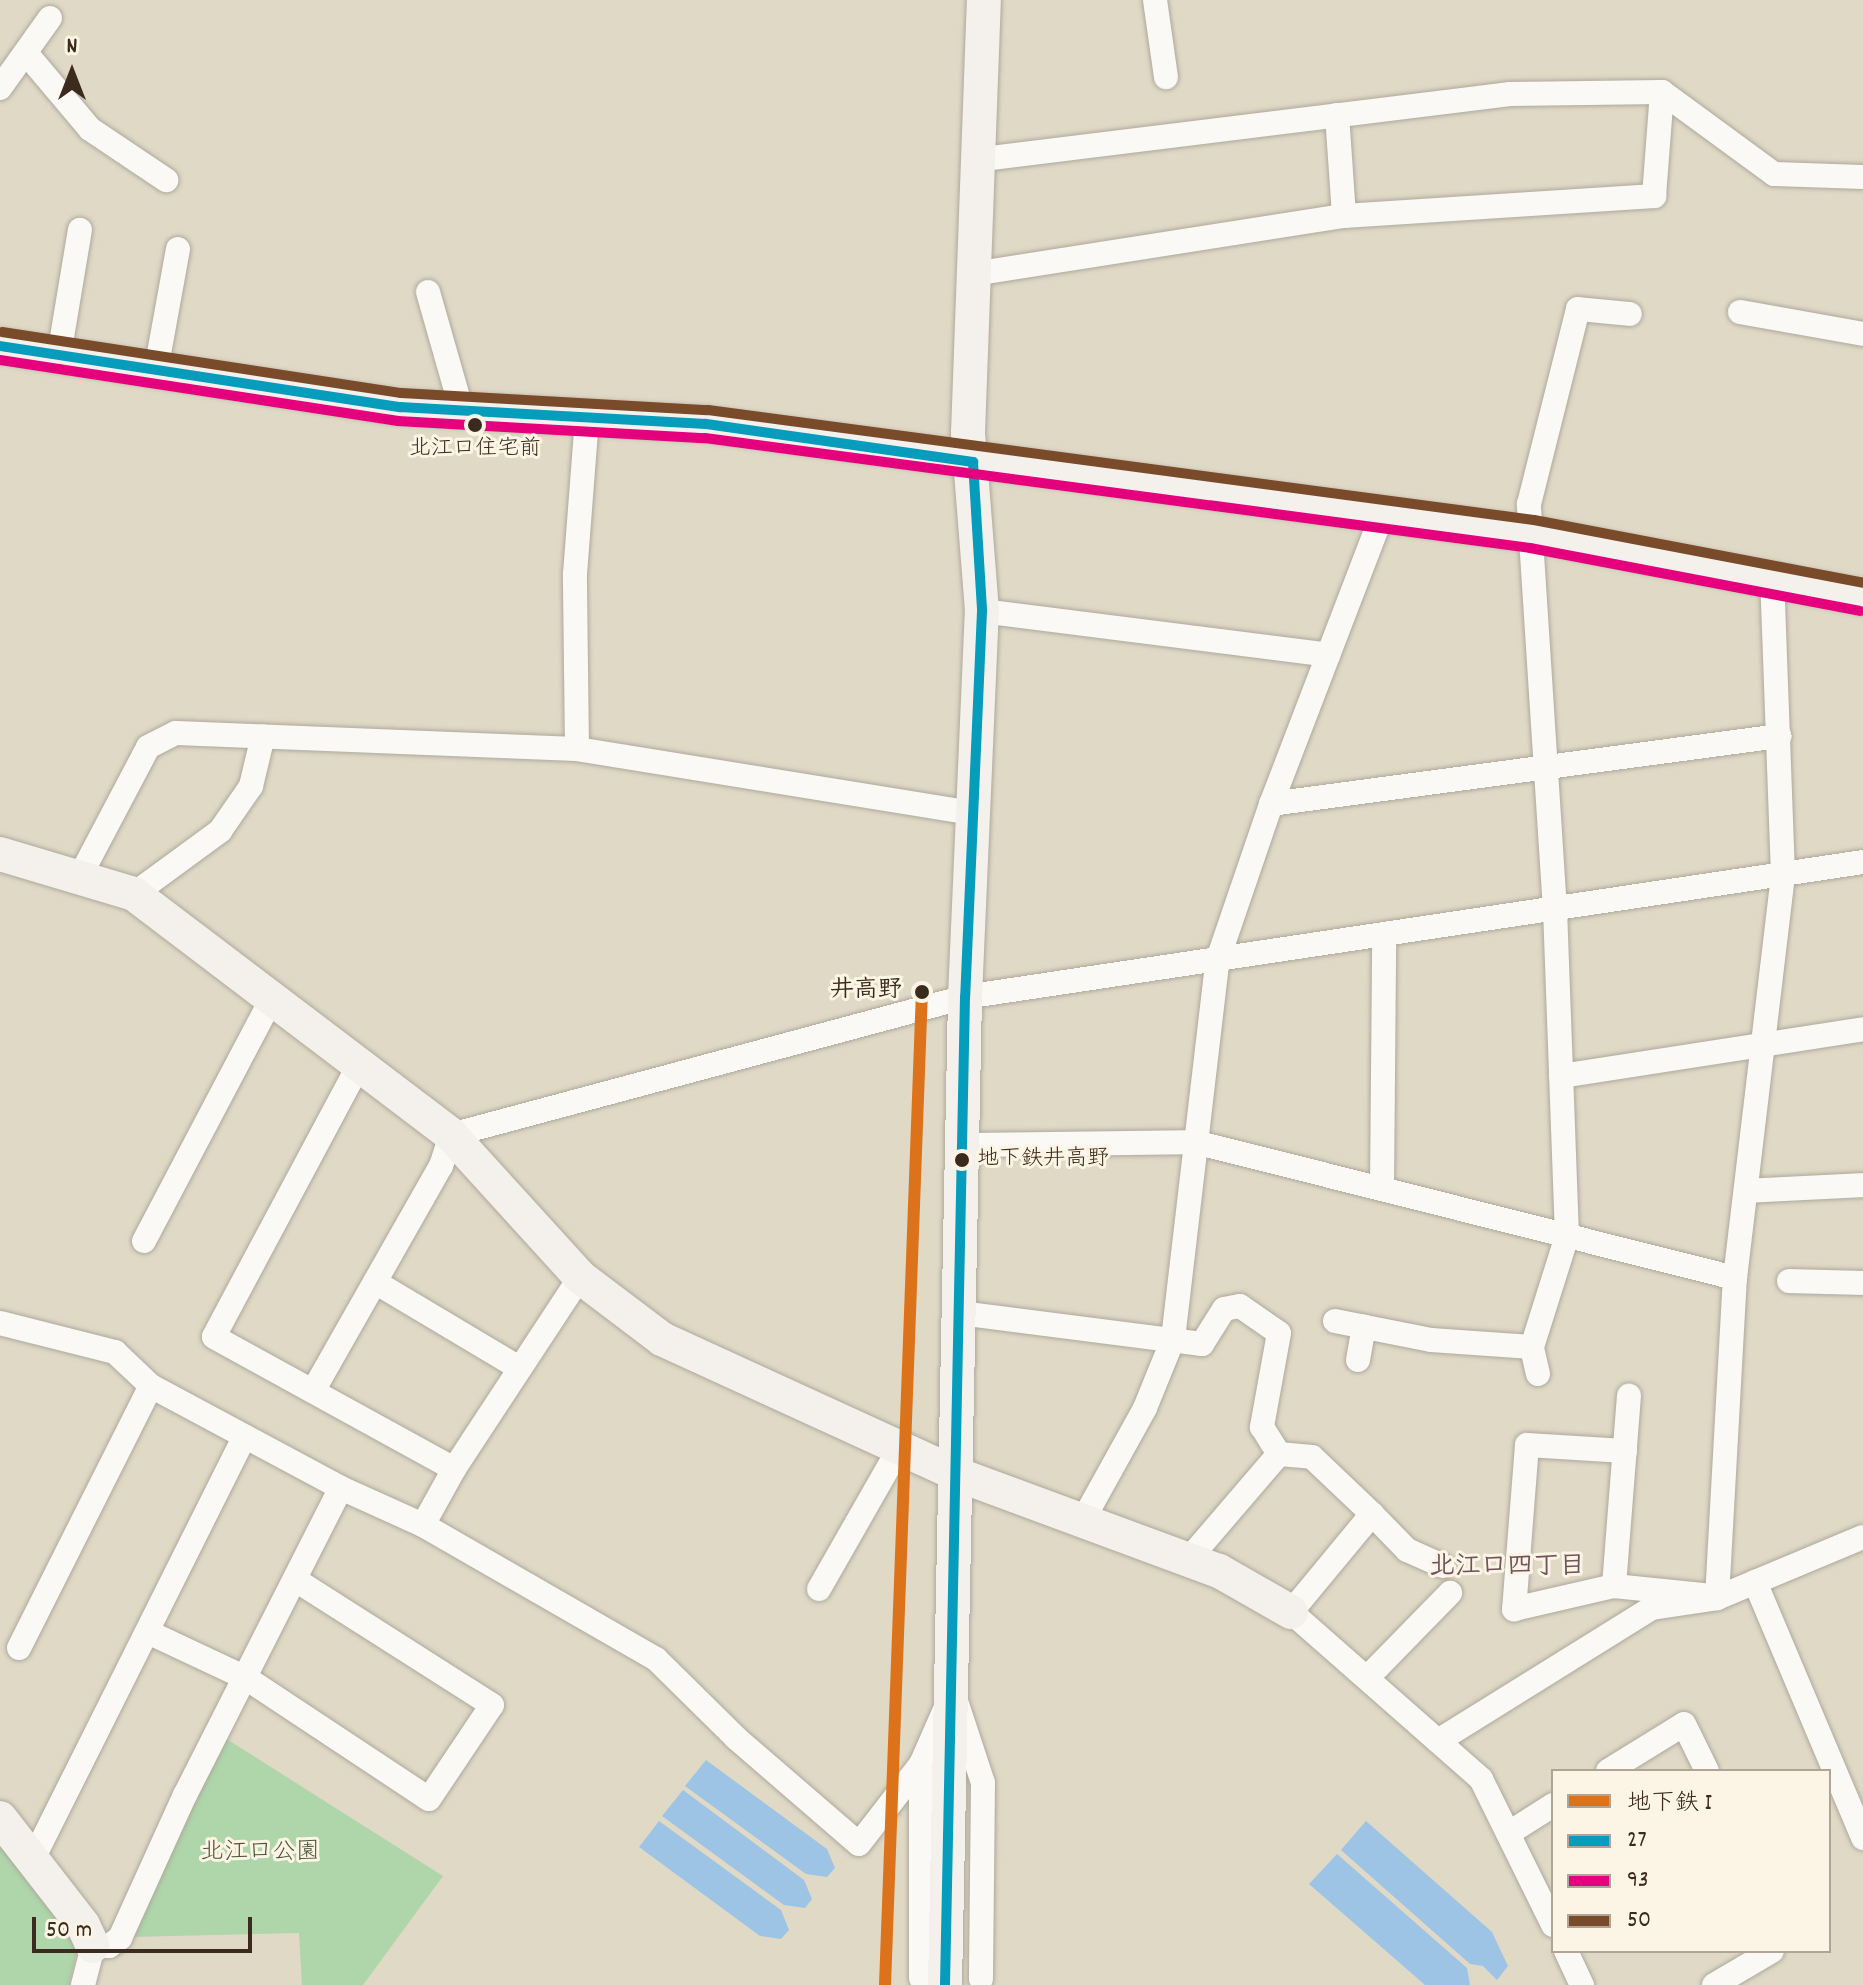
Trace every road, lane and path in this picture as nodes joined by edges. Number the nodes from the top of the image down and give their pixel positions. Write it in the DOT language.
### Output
graph roads {
  1 [pos="984,0"];
  2 [pos="1155,0"];
  3 [pos="50,18"];
  4 [pos="26,53"];
  5 [pos="1166,77"];
  6 [pos="0,88"];
  7 [pos="1662,92"];
  8 [pos="1337,115"];
  9 [pos="975,160"];
  10 [pos="1863,177"];
  11 [pos="166,180"];
  12 [pos="1344,216"];
  13 [pos="80,230"];
  14 [pos="178,249"];
  15 [pos="973,274"];
  16 [pos="428,292"];
  17 [pos="1740,312"];
  18 [pos="1630,314"];
  19 [pos="1863,334"];
  20 [pos="0,346"];
  21 [pos="59,355"];
  22 [pos="156,370"];
  23 [pos="462,411"];
  24 [pos="587,418"];
  25 [pos="973,462"];
  26 [pos="1382,515"];
  27 [pos="1532,534"];
  28 [pos="1772,579"];
  29 [pos="1863,597"];
  30 [pos="982,611"];
  31 [pos="1328,655"];
  32 [pos="263,736"];
  33 [pos="1779,736"];
  34 [pos="577,749"];
  35 [pos="1545,770"];
  36 [pos="1271,804"];
  37 [pos="972,813"];
  38 [pos="0,854"];
  39 [pos="1863,862"];
  40 [pos="1783,875"];
  41 [pos="78,880"];
  42 [pos="134,894"];
  43 [pos="1555,910"];
  44 [pos="1384,936"];
  45 [pos="1217,962"];
  46 [pos="273,996"];
  47 [pos="965,997"];
  48 [pos="1863,1029"];
  49 [pos="1763,1047"];
  50 [pos="360,1063"];
  51 [pos="1561,1076"];
  52 [pos="451,1135"];
  53 [pos="1195,1142"];
  54 [pos="962,1145"];
  55 [pos="1863,1185"];
  56 [pos="1382,1189"];
  57 [pos="1746,1191"];
  58 [pos="1567,1236"];
  59 [pos="144,1241"];
  60 [pos="580,1277"];
  61 [pos="1735,1278"];
  62 [pos="1789,1281"];
  63 [pos="375,1282"];
  64 [pos="1863,1283"];
  65 [pos="960,1313"];
  66 [pos="1335,1321"];
  67 [pos="0,1323"];
  68 [pos="1364,1327"];
  69 [pos="1173,1339"];
  70 [pos="1532,1347"];
  71 [pos="1358,1360"];
  72 [pos="519,1368"];
  73 [pos="1538,1374"];
  74 [pos="151,1386"];
  75 [pos="313,1391"];
  76 [pos="1629,1396"];
  77 [pos="244,1437"];
  78 [pos="901,1445"];
  79 [pos="1625,1451"];
  80 [pos="1279,1454"];
  81 [pos="454,1469"];
  82 [pos="959,1475"];
  83 [pos="341,1488"];
  84 [pos="1372,1514"];
  85 [pos="1083,1520"];
  86 [pos="423,1525"];
  87 [pos="1860,1548"];
  88 [pos="1188,1560"];
  89 [pos="1443,1566"];
  90 [pos="296,1580"];
  91 [pos="1755,1582"];
  92 [pos="1614,1586"];
  93 [pos="819,1589"];
  94 [pos="1450,1593"];
  95 [pos="1717,1598"];
  96 [pos="1291,1612"];
  97 [pos="150,1633"];
  98 [pos="19,1648"];
  99 [pos="246,1678"];
  100 [pos="1367,1678"];
  101 [pos="953,1690"];
  102 [pos="1438,1741"];
  103 [pos="921,1764"];
  104 [pos="1611,1769"];
  105 [pos="1706,1769"];
  106 [pos="1551,1806"];
  107 [pos="0,1818"];
  108 [pos="1509,1833"];
  109 [pos="1863,1838"];
  110 [pos="33,1859"];
  111 [pos="1551,1921"];
  112 [pos="93,1946"];
  113 [pos="1567,1953"];
  114 [pos="1769,1953"];
  115 [pos="981,1979"];
  116 [pos="933,1982"];
  117 [pos="83,1985"];
  118 [pos="1582,1985"];
  119 [pos="1714,1985"];
  1 -- 9 [label="street"];
  2 -- 5 [label="street"];
  3 -- 4 [label="street"];
  4 -- 6 [label="street"];
  4 -- 11 [label="street"];
  7 -- 8 [label="street"];
  7 -- 10 [label="street"];
  7 -- 12 [label="street"];
  8 -- 9 [label="street"];
  8 -- 12 [label="street"];
  9 -- 15 [label="street"];
  12 -- 15 [label="street"];
  13 -- 21 [label="street"];
  14 -- 22 [label="street"];
  15 -- 25 [label="street"];
  16 -- 23 [label="street"];
  17 -- 19 [label="street"];
  18 -- 27 [label="street"];
  20 -- 21 [label="street"];
  21 -- 22 [label="street"];
  22 -- 23 [label="street"];
  23 -- 24 [label="street"];
  24 -- 25 [label="street"];
  24 -- 34 [label="street"];
  25 -- 26 [label="street"];
  25 -- 30 [label="street"];
  26 -- 27 [label="street"];
  26 -- 31 [label="street"];
  27 -- 28 [label="street"];
  27 -- 35 [label="street"];
  28 -- 29 [label="street"];
  28 -- 33 [label="street"];
  30 -- 31 [label="street"];
  30 -- 37 [label="street"];
  31 -- 36 [label="street"];
  32 -- 34 [label="street"];
  32 -- 41 [label="street"];
  32 -- 42 [label="street"];
  33 -- 35 [label="street"];
  33 -- 40 [label="street"];
  34 -- 37 [label="street"];
  35 -- 36 [label="street"];
  35 -- 43 [label="street"];
  36 -- 45 [label="street"];
  37 -- 47 [label="street"];
  38 -- 41 [label="street"];
  39 -- 40 [label="street"];
  40 -- 43 [label="street"];
  40 -- 49 [label="street"];
  41 -- 42 [label="street"];
  42 -- 46 [label="street"];
  43 -- 44 [label="street"];
  43 -- 51 [label="street"];
  44 -- 45 [label="street"];
  44 -- 56 [label="street"];
  45 -- 47 [label="street"];
  45 -- 53 [label="street"];
  46 -- 50 [label="street"];
  46 -- 59 [label="street"];
  47 -- 52 [label="street"];
  47 -- 54 [label="street"];
  48 -- 49 [label="street"];
  49 -- 51 [label="street"];
  49 -- 57 [label="street"];
  50 -- 52 [label="street"];
  50 -- 75 [label="street"];
  51 -- 58 [label="street"];
  52 -- 60 [label="street"];
  52 -- 63 [label="street"];
  53 -- 54 [label="street"];
  53 -- 56 [label="street"];
  53 -- 69 [label="street"];
  54 -- 65 [label="street"];
  55 -- 57 [label="street"];
  56 -- 58 [label="street"];
  57 -- 61 [label="street"];
  58 -- 61 [label="street"];
  58 -- 70 [label="street"];
  60 -- 72 [label="street"];
  60 -- 78 [label="street"];
  61 -- 95 [label="street"];
  62 -- 64 [label="street"];
  63 -- 72 [label="street"];
  63 -- 75 [label="street"];
  65 -- 69 [label="street"];
  65 -- 82 [label="street"];
  66 -- 68 [label="street"];
  67 -- 74 [label="street"];
  68 -- 70 [label="street"];
  68 -- 71 [label="street"];
  69 -- 80 [label="street"];
  69 -- 85 [label="street"];
  70 -- 73 [label="street"];
  72 -- 81 [label="street"];
  74 -- 77 [label="street"];
  74 -- 98 [label="street"];
  75 -- 81 [label="street"];
  76 -- 79 [label="street"];
  77 -- 83 [label="street"];
  77 -- 97 [label="street"];
  78 -- 82 [label="street"];
  78 -- 93 [label="street"];
  79 -- 92 [label="street"];
  79 -- 92 [label="street"];
  80 -- 84 [label="street"];
  80 -- 88 [label="street"];
  81 -- 86 [label="street"];
  82 -- 85 [label="street"];
  82 -- 101 [label="street"];
  83 -- 86 [label="street"];
  83 -- 90 [label="street"];
  84 -- 89 [label="street"];
  84 -- 96 [label="street"];
  85 -- 88 [label="street"];
  86 -- 103 [label="street"];
  87 -- 91 [label="street"];
  88 -- 96 [label="street"];
  90 -- 99 [label="street"];
  90 -- 99 [label="street"];
  91 -- 95 [label="street"];
  91 -- 109 [label="street"];
  92 -- 95 [label="street"];
  94 -- 100 [label="street"];
  95 -- 102 [label="street"];
  96 -- 100 [label="street"];
  97 -- 99 [label="street"];
  97 -- 110 [label="street"];
  99 -- 112 [label="street"];
  100 -- 102 [label="street"];
  101 -- 103 [label="street"];
  101 -- 115 [label="street"];
  101 -- 116 [label="street"];
  102 -- 108 [label="street"];
  103 -- 116 [label="street"];
  104 -- 105 [label="street"];
  106 -- 108 [label="street"];
  107 -- 110 [label="street"];
  108 -- 111 [label="street"];
  110 -- 112 [label="street"];
  112 -- 117 [label="street"];
  113 -- 118 [label="street"];
  114 -- 119 [label="street"];
}
